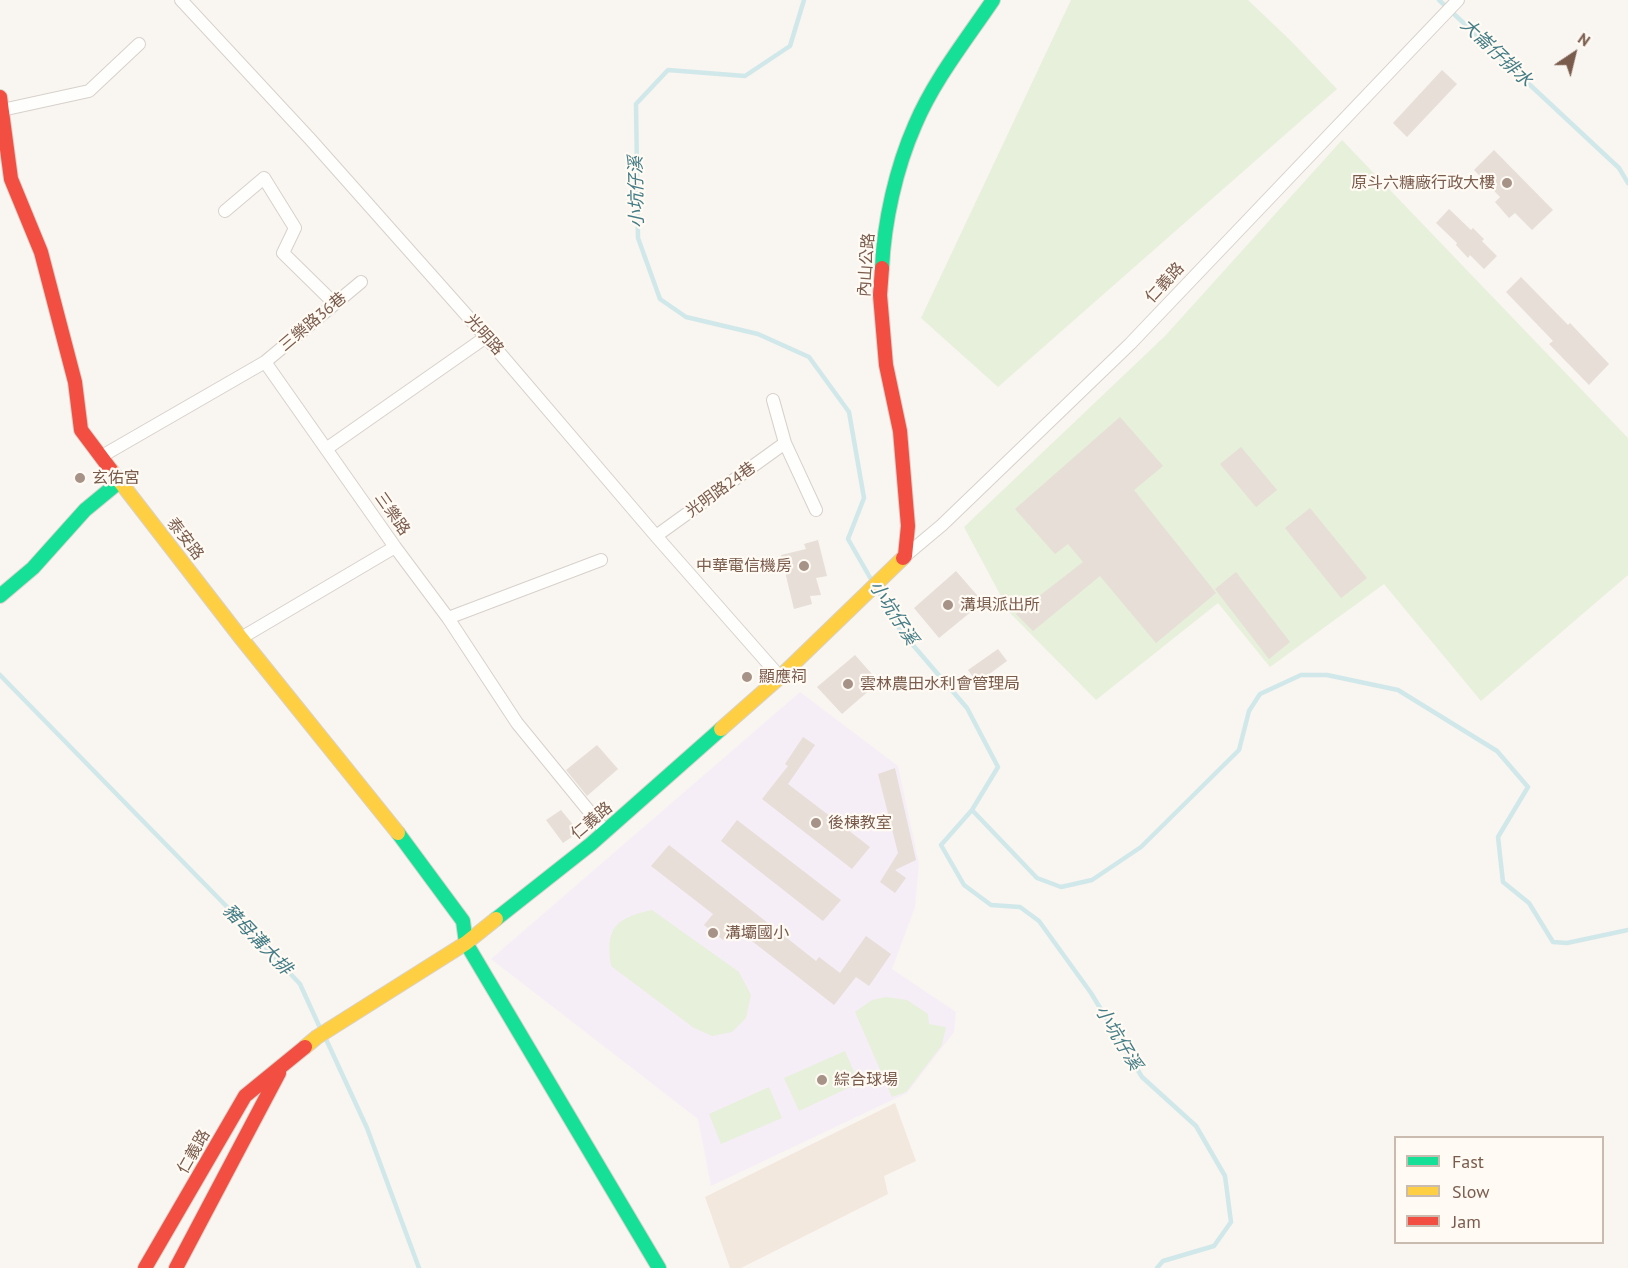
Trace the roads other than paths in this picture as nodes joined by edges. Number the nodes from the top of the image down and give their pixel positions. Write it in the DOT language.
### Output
graph roads {
  1 [pos="181,0"];
  2 [pos="993,0"];
  3 [pos="1458,0"];
  4 [pos="140,44"];
  5 [pos="1,104"];
  6 [pos="225,211"];
  7 [pos="361,282"];
  8 [pos="335,304"];
  9 [pos="486,337"];
  10 [pos="265,362"];
  11 [pos="773,400"];
  12 [pos="785,443"];
  13 [pos="326,449"];
  14 [pos="102,456"];
  15 [pos="119,482"];
  16 [pos="816,510"];
  17 [pos="656,537"];
  18 [pos="395,547"];
  19 [pos="905,556"];
  20 [pos="601,560"];
  21 [pos="0,596"];
  22 [pos="448,618"];
  23 [pos="241,638"];
  24 [pos="780,677"];
  25 [pos="606,832"];
  26 [pos="466,943"];
  27 [pos="284,1063"];
  28 [pos="177,1267"];
  29 [pos="145,1268"];
  30 [pos="659,1268"];
  1 -- 9 [label="street, 光明路"];
  2 -- 19 [label="main road, 內山公路"];
  3 -- 19 [label="street, 仁義路"];
  4 -- 5 [label="street"];
  5 -- 14 [label="main road, 泰安路"];
  6 -- 8 [label="street"];
  7 -- 8 [label="street, 三樂路36巷"];
  8 -- 10 [label="street, 三樂路36巷"];
  9 -- 13 [label="street"];
  9 -- 17 [label="street, 光明路"];
  10 -- 13 [label="street, 三樂路"];
  10 -- 14 [label="street"];
  11 -- 12 [label="street"];
  12 -- 16 [label="street"];
  12 -- 17 [label="street, 光明路24巷"];
  13 -- 18 [label="street, 三樂路"];
  14 -- 15 [label="main road, 泰安路"];
  15 -- 21 [label="main road"];
  15 -- 23 [label="main road, 泰安路"];
  17 -- 24 [label="street, 光明路"];
  18 -- 22 [label="street, 三樂路"];
  18 -- 23 [label="street"];
  19 -- 24 [label="main road, 仁義路"];
  20 -- 22 [label="street"];
  22 -- 25 [label="street, 三樂路"];
  23 -- 26 [label="main road, 泰安路"];
  24 -- 25 [label="main road, 仁義路"];
  25 -- 26 [label="main road, 仁義路"];
  26 -- 27 [label="main road, 仁義路"];
  26 -- 30 [label="main road, 泰安路"];
  27 -- 28 [label="main road, 仁義路"];
  27 -- 29 [label="main road, 仁義路"];
}
